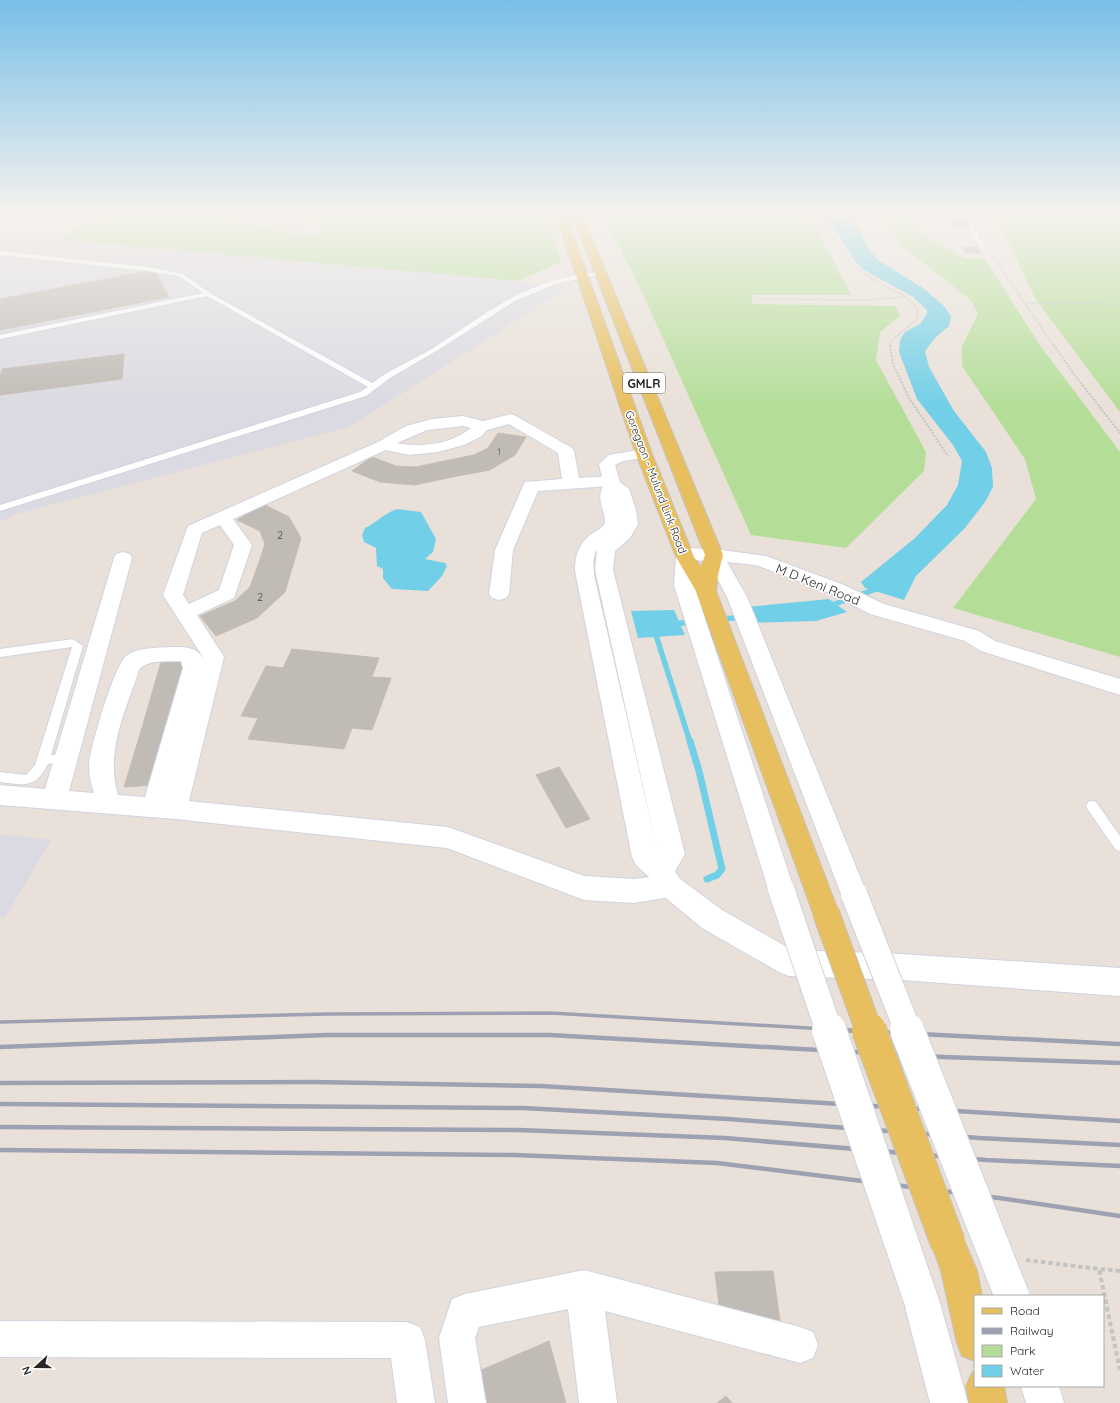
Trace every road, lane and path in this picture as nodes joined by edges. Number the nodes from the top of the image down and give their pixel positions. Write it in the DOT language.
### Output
graph roads {
  1 [pos="185,277"];
  2 [pos="573,277"];
  3 [pos="583,277"];
  4 [pos="601,277"];
  5 [pos="870,277"];
  6 [pos="1009,277"];
  7 [pos="208,294"];
  8 [pos="906,297"];
  9 [pos="762,299"];
  10 [pos="1026,303"];
  11 [pos="1120,304"];
  12 [pos="0,337"];
  13 [pos="373,387"];
  14 [pos="482,426"];
  15 [pos="1120,433"];
  16 [pos="384,445"];
  17 [pos="644,454"];
  18 [pos="948,456"];
  19 [pos="575,483"];
  20 [pos="613,488"];
  21 [pos="0,508"];
  22 [pos="223,517"];
  23 [pos="714,554"];
  24 [pos="685,556"];
  25 [pos="123,558"];
  26 [pos="499,594"];
  27 [pos="702,599"];
  28 [pos="185,613"];
  29 [pos="711,636"];
  30 [pos="972,636"];
  31 [pos="0,653"];
  32 [pos="94,661"];
  33 [pos="73,664"];
  34 [pos="1120,672"];
  35 [pos="1120,687"];
  36 [pos="66,758"];
  37 [pos="44,760"];
  38 [pos="0,777"];
  39 [pos="0,795"];
  40 [pos="107,798"];
  41 [pos="54,800"];
  42 [pos="163,803"];
  43 [pos="1092,806"];
  44 [pos="1120,846"];
  45 [pos="665,878"];
  46 [pos="1120,982"];
  47 [pos="1120,1271"];
  48 [pos="584,1288"];
  49 [pos="1012,1295"];
  50 [pos="1104,1295"];
  51 [pos="1104,1297"];
  52 [pos="974,1338"];
  53 [pos="3,1344"];
  54 [pos="800,1345"];
  55 [pos="1120,1370"];
  56 [pos="985,1387"];
  57 [pos="1040,1387"];
  58 [pos="416,1403"];
  59 [pos="467,1403"];
  60 [pos="598,1403"];
  61 [pos="949,1403"];
  62 [pos="988,1403"];
  63 [pos="1045,1403"];
  1 -- 7 [label="lane"];
  2 -- 13 [label="lane"];
  3 -- 17 [label="main road, Goregaon - Mulund Link Road / GMLR"];
  4 -- 23 [label="main road, Goregaon - Mulund Link Road / GMLR"];
  5 -- 8 [label="path"];
  6 -- 10 [label="path"];
  7 -- 12 [label="lane"];
  7 -- 13 [label="lane"];
  8 -- 9 [label="path"];
  8 -- 18 [label="path"];
  10 -- 11 [label="path"];
  10 -- 15 [label="path"];
  13 -- 21 [label="lane"];
  14 -- 16 [label="street"];
  14 -- 16 [label="street"];
  14 -- 19 [label="street"];
  16 -- 22 [label="street"];
  17 -- 20 [label="street"];
  17 -- 24 [label="main road, Goregaon - Mulund Link Road / GMLR"];
  19 -- 20 [label="street"];
  19 -- 26 [label="street"];
  20 -- 45 [label="street"];
  22 -- 28 [label="street"];
  22 -- 28 [label="street"];
  23 -- 24 [label="street, M D Keni Road"];
  23 -- 27 [label="main road"];
  23 -- 30 [label="street, M D Keni Road"];
  23 -- 49 [label="street, bridge"];
  24 -- 27 [label="street"];
  25 -- 32 [label="street"];
  27 -- 29 [label="street"];
  28 -- 42 [label="street"];
  29 -- 52 [label="main road, bridge"];
  29 -- 61 [label="street, bridge"];
  30 -- 34 [label="street, M D Keni Road"];
  30 -- 35 [label="street, M D Keni Road"];
  31 -- 33 [label="lane"];
  32 -- 33 [label="lane"];
  32 -- 36 [label="street"];
  33 -- 37 [label="lane"];
  36 -- 37 [label="lane"];
  36 -- 41 [label="street"];
  37 -- 38 [label="lane"];
  39 -- 41 [label="street"];
  40 -- 41 [label="street"];
  40 -- 42 [label="street"];
  40 -- 42 [label="street"];
  42 -- 45 [label="street"];
  43 -- 44 [label="lane"];
  45 -- 46 [label="street"];
  47 -- 50 [label="path"];
  48 -- 54 [label="street"];
  48 -- 59 [label="street"];
  48 -- 60 [label="street"];
  51 -- 55 [label="path"];
  53 -- 58 [label="street"];
  56 -- 62 [label="main road"];
  57 -- 63 [label="street"];
}
